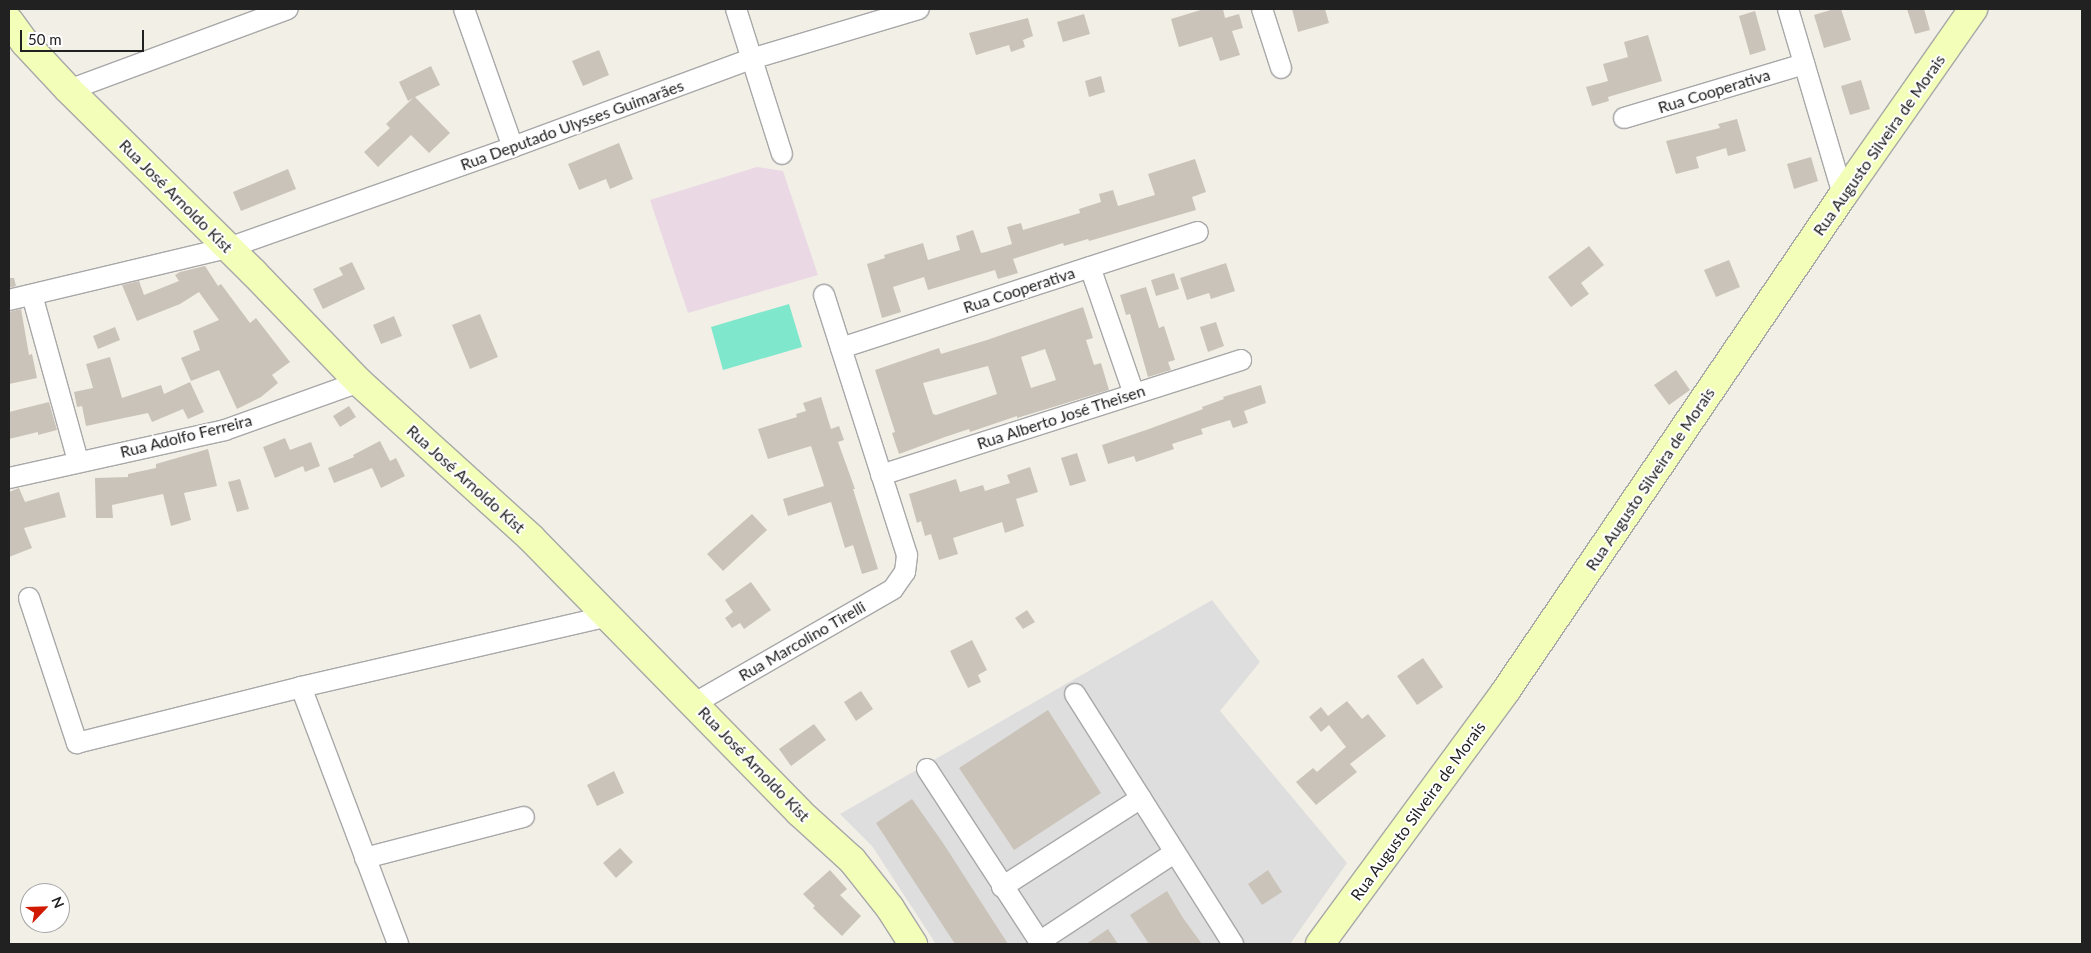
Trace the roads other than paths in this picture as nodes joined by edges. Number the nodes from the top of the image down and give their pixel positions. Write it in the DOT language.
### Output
graph roads {
  1 [pos="288,9"];
  2 [pos="464,9"];
  3 [pos="736,9"];
  4 [pos="919,9"];
  5 [pos="1262,9"];
  6 [pos="1788,9"];
  7 [pos="1974,9"];
  8 [pos="9,22"];
  9 [pos="751,59"];
  10 [pos="1804,64"];
  11 [pos="1280,68"];
  12 [pos="69,90"];
  13 [pos="1624,118"];
  14 [pos="514,148"];
  15 [pos="782,154"];
  16 [pos="1843,195"];
  17 [pos="1198,232"];
  18 [pos="228,248"];
  19 [pos="1090,267"];
  20 [pos="32,295"];
  21 [pos="824,295"];
  22 [pos="9,300"];
  23 [pos="841,348"];
  24 [pos="1241,360"];
  25 [pos="359,382"];
  26 [pos="1134,394"];
  27 [pos="78,461"];
  28 [pos="881,475"];
  29 [pos="9,478"];
  30 [pos="29,598"];
  31 [pos="608,616"];
  32 [pos="301,687"];
  33 [pos="1075,694"];
  34 [pos="694,703"];
  35 [pos="927,770"];
  36 [pos="1141,798"];
  37 [pos="524,817"];
  38 [pos="1174,853"];
  39 [pos="365,858"];
  40 [pos="1002,887"];
  41 [pos="1040,943"];
  42 [pos="398,944"];
  43 [pos="913,944"];
  44 [pos="1233,944"];
  45 [pos="1320,944"];
  1 -- 12 [label="street"];
  2 -- 14 [label="street"];
  3 -- 9 [label="street"];
  4 -- 9 [label="street, Rua Deputado Ulysses Guimarães"];
  5 -- 11 [label="street"];
  6 -- 10 [label="street"];
  7 -- 16 [label="street, Rua Augusto Silveira de Morais"];
  8 -- 12 [label="street, Rua José Arnoldo Kist"];
  9 -- 14 [label="street, Rua Deputado Ulysses Guimarães"];
  9 -- 15 [label="street"];
  10 -- 13 [label="street, Rua Cooperativa"];
  10 -- 16 [label="street"];
  12 -- 18 [label="street, Rua José Arnoldo Kist"];
  14 -- 18 [label="street, Rua Deputado Ulysses Guimarães"];
  16 -- 45 [label="street, Rua Augusto Silveira de Morais"];
  17 -- 19 [label="street, Rua Cooperativa"];
  18 -- 20 [label="street, Rua Deputado Ulysses Guimarães"];
  18 -- 25 [label="street, Rua José Arnoldo Kist"];
  19 -- 23 [label="street, Rua Cooperativa"];
  19 -- 26 [label="street"];
  20 -- 22 [label="street, Rua Deputado Ulysses Guimarães"];
  20 -- 27 [label="street"];
  21 -- 23 [label="street"];
  23 -- 28 [label="street"];
  24 -- 26 [label="street, Rua Alberto José Theisen"];
  25 -- 27 [label="street, Rua Adolfo Ferreira"];
  25 -- 31 [label="street, Rua José Arnoldo Kist"];
  26 -- 28 [label="street, Rua Alberto José Theisen"];
  27 -- 29 [label="street, Rua Adolfo Ferreira"];
  28 -- 34 [label="street, Rua Marcolino Tirelli"];
  30 -- 32 [label="street"];
  31 -- 32 [label="street"];
  31 -- 34 [label="street, Rua José Arnoldo Kist"];
  32 -- 39 [label="street"];
  33 -- 36 [label="street"];
  34 -- 43 [label="street, Rua José Arnoldo Kist"];
  35 -- 40 [label="street"];
  36 -- 38 [label="street"];
  36 -- 40 [label="street"];
  37 -- 39 [label="street"];
  38 -- 41 [label="street"];
  38 -- 44 [label="street"];
  39 -- 42 [label="street"];
  40 -- 41 [label="street"];
}
